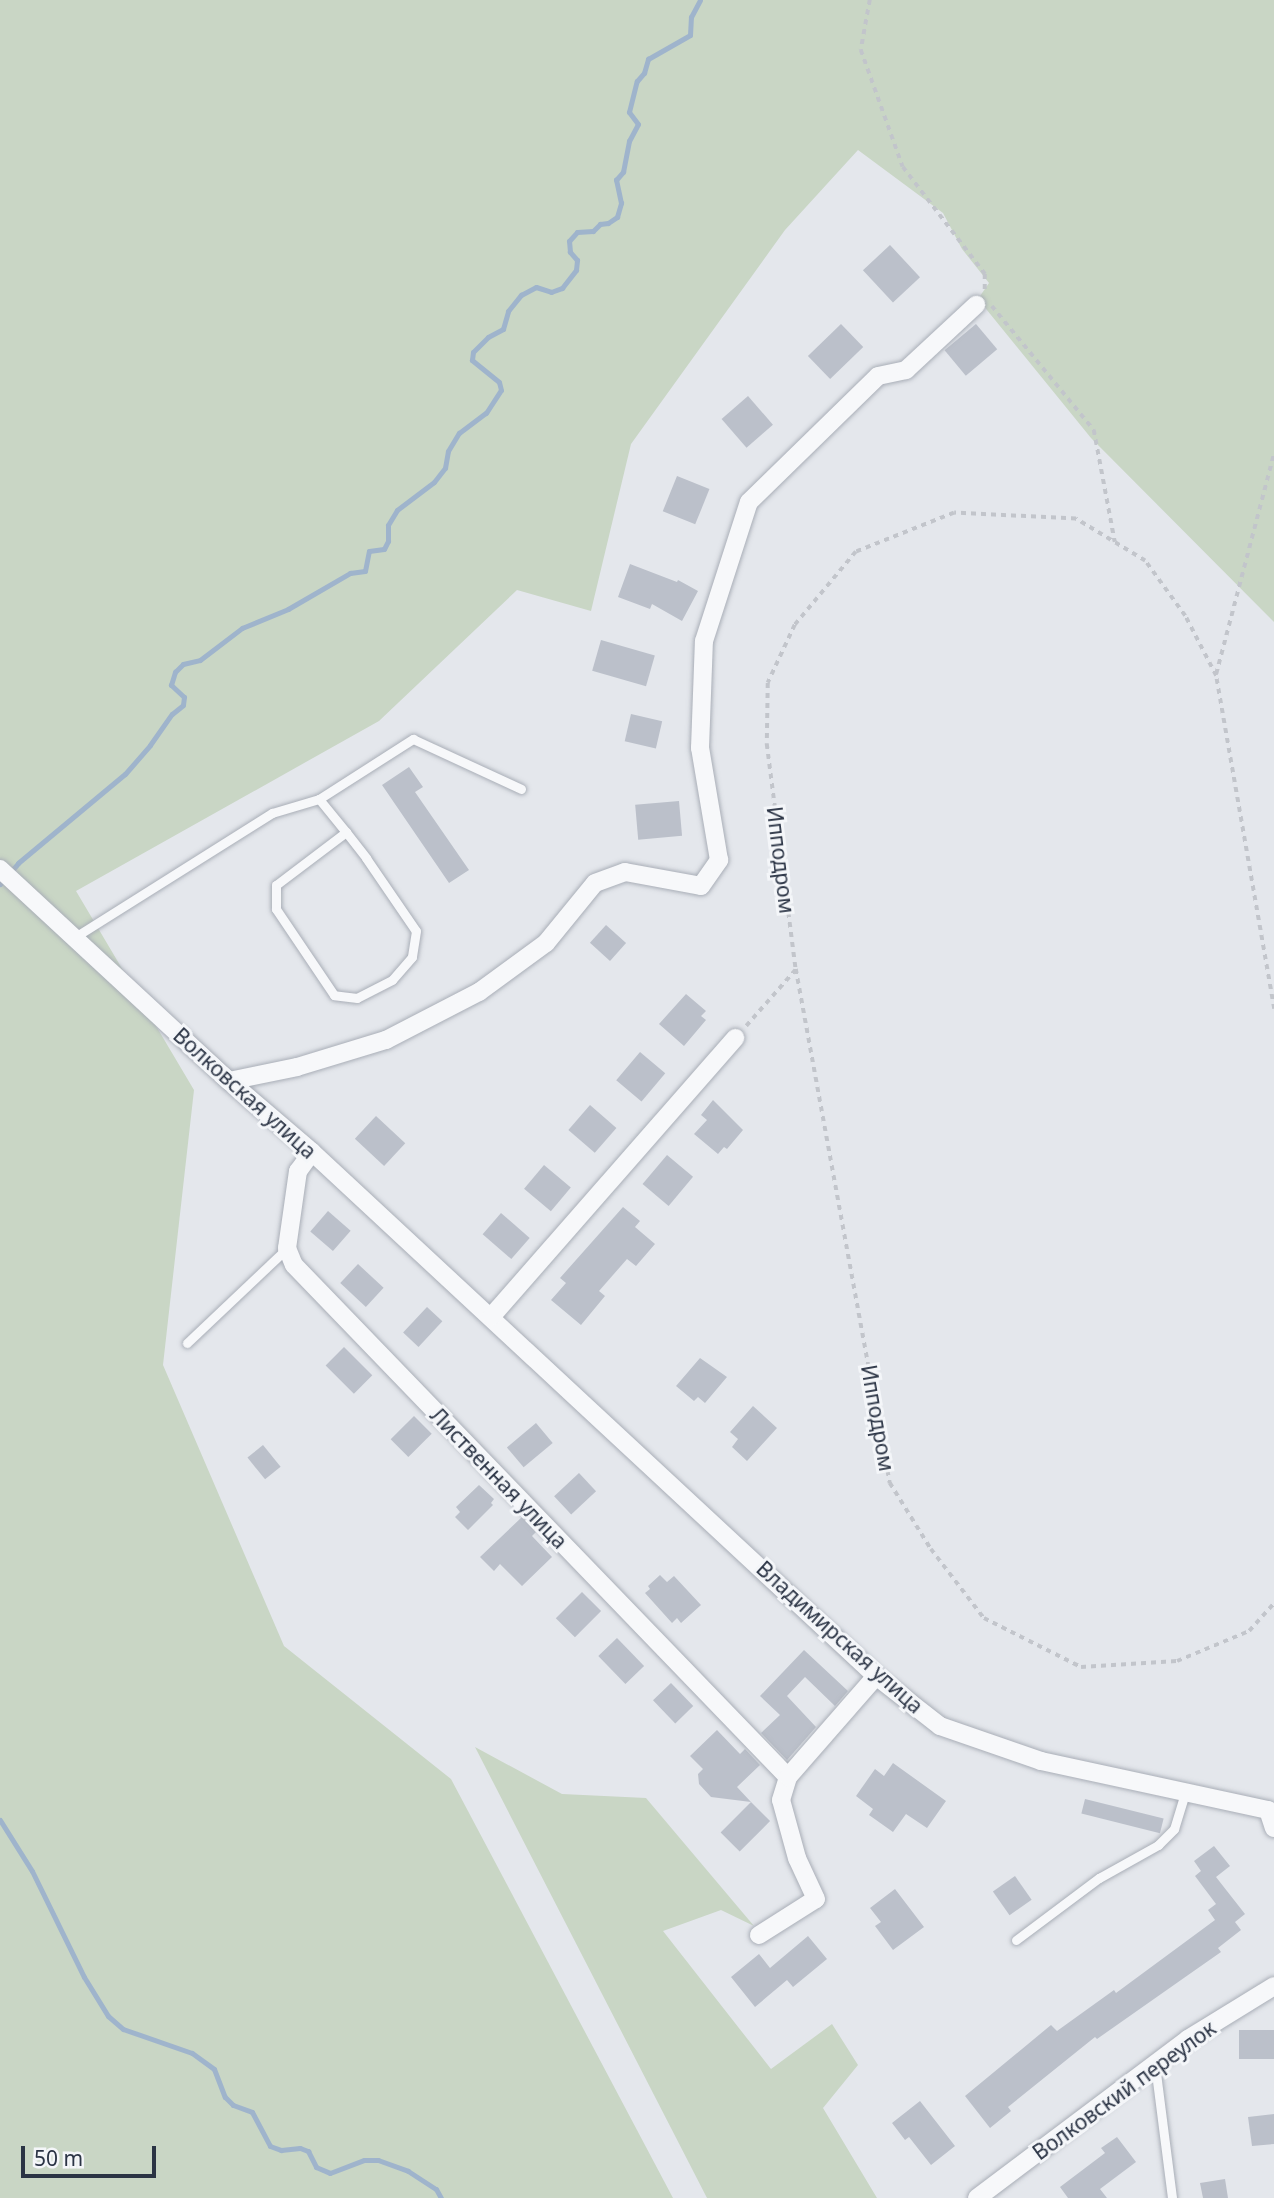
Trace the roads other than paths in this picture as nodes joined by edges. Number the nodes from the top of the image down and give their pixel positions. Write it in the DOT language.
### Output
graph roads {
  1 [pos="976,305"];
  2 [pos="521,789"];
  3 [pos="319,799"];
  4 [pos="346,832"];
  5 [pos="0,869"];
  6 [pos="75,937"];
  7 [pos="735,1038"];
  8 [pos="229,1081"];
  9 [pos="312,1152"];
  10 [pos="287,1248"];
  11 [pos="491,1317"];
  12 [pos="187,1343"];
  13 [pos="876,1676"];
  14 [pos="788,1777"];
  15 [pos="1185,1794"];
  16 [pos="1272,1815"];
  17 [pos="759,1935"];
  18 [pos="1016,1940"];
  19 [pos="1274,1986"];
  20 [pos="1155,2065"];
  21 [pos="977,2198"];
  22 [pos="1172,2198"];
  1 -- 8 [label="street"];
  2 -- 3 [label="lane"];
  3 -- 4 [label="lane"];
  3 -- 6 [label="lane"];
  4 -- 4 [label="lane"];
  5 -- 6 [label="street, Волковская улица"];
  6 -- 8 [label="street, Волковская улица"];
  7 -- 11 [label="street"];
  8 -- 9 [label="street, Волковская улица"];
  9 -- 10 [label="street"];
  9 -- 11 [label="street, Волковская улица"];
  10 -- 12 [label="lane"];
  10 -- 14 [label="street, Лиственная улица"];
  11 -- 13 [label="street, Владимирская улица"];
  13 -- 14 [label="street"];
  13 -- 15 [label="street, Владимирская улица"];
  14 -- 17 [label="street"];
  15 -- 16 [label="street, Владимирская улица"];
  15 -- 18 [label="lane"];
  19 -- 20 [label="street, Волковский переулок"];
  20 -- 21 [label="street, Волковский переулок"];
  20 -- 22 [label="lane"];
}
